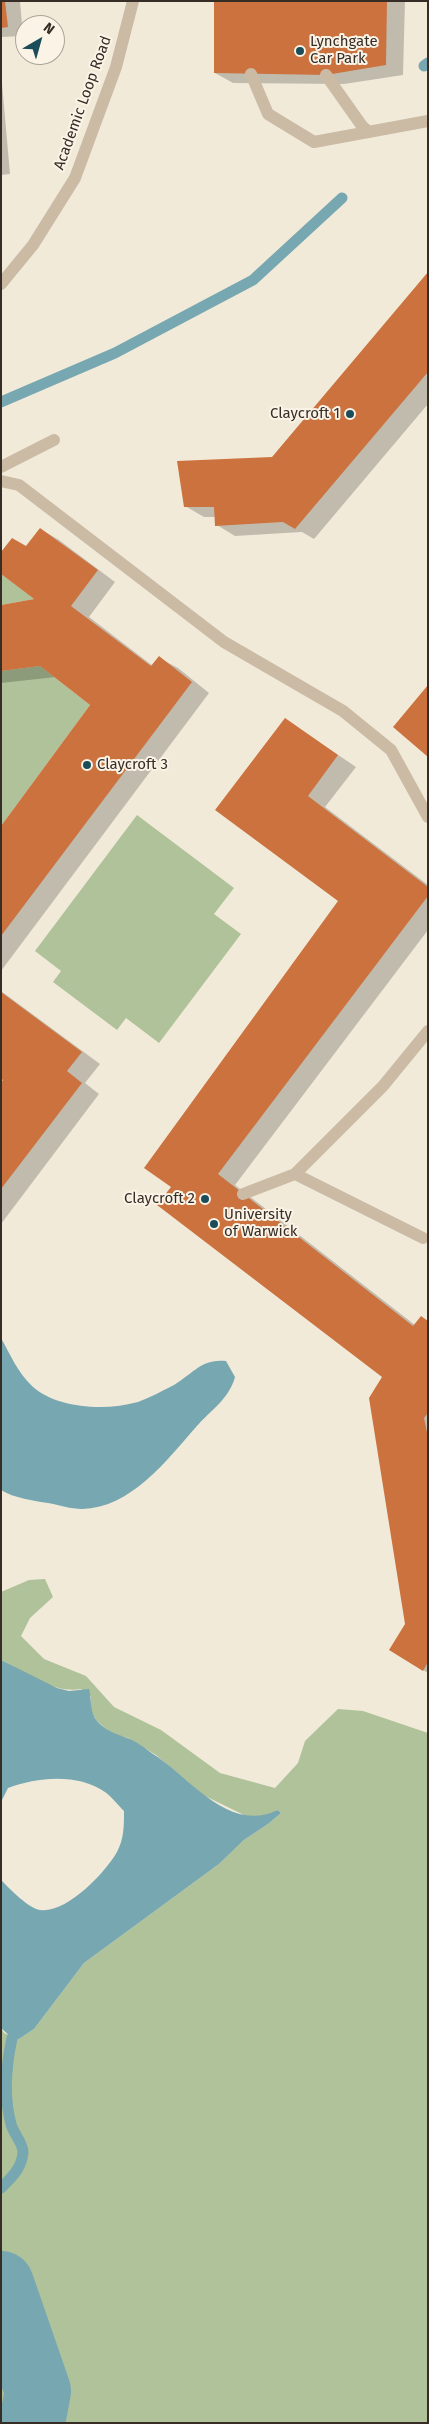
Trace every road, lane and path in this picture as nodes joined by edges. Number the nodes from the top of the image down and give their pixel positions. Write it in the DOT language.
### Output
graph roads {
  1 [pos="134,1"];
  2 [pos="251,74"];
  3 [pos="326,75"];
  4 [pos="428,121"];
  5 [pos="369,132"];
  6 [pos="1,284"];
  7 [pos="54,440"];
  8 [pos="1,467"];
  9 [pos="1,481"];
  10 [pos="428,817"];
  11 [pos="428,1030"];
  12 [pos="295,1174"];
  13 [pos="243,1194"];
  14 [pos="423,1238"];
  1 -- 6 [label="street, Academic Loop Road"];
  2 -- 5 [label="street"];
  3 -- 5 [label="street"];
  4 -- 5 [label="street"];
  7 -- 8 [label="street"];
  9 -- 10 [label="street"];
  11 -- 12 [label="street"];
  12 -- 13 [label="street"];
  12 -- 14 [label="street"];
}
